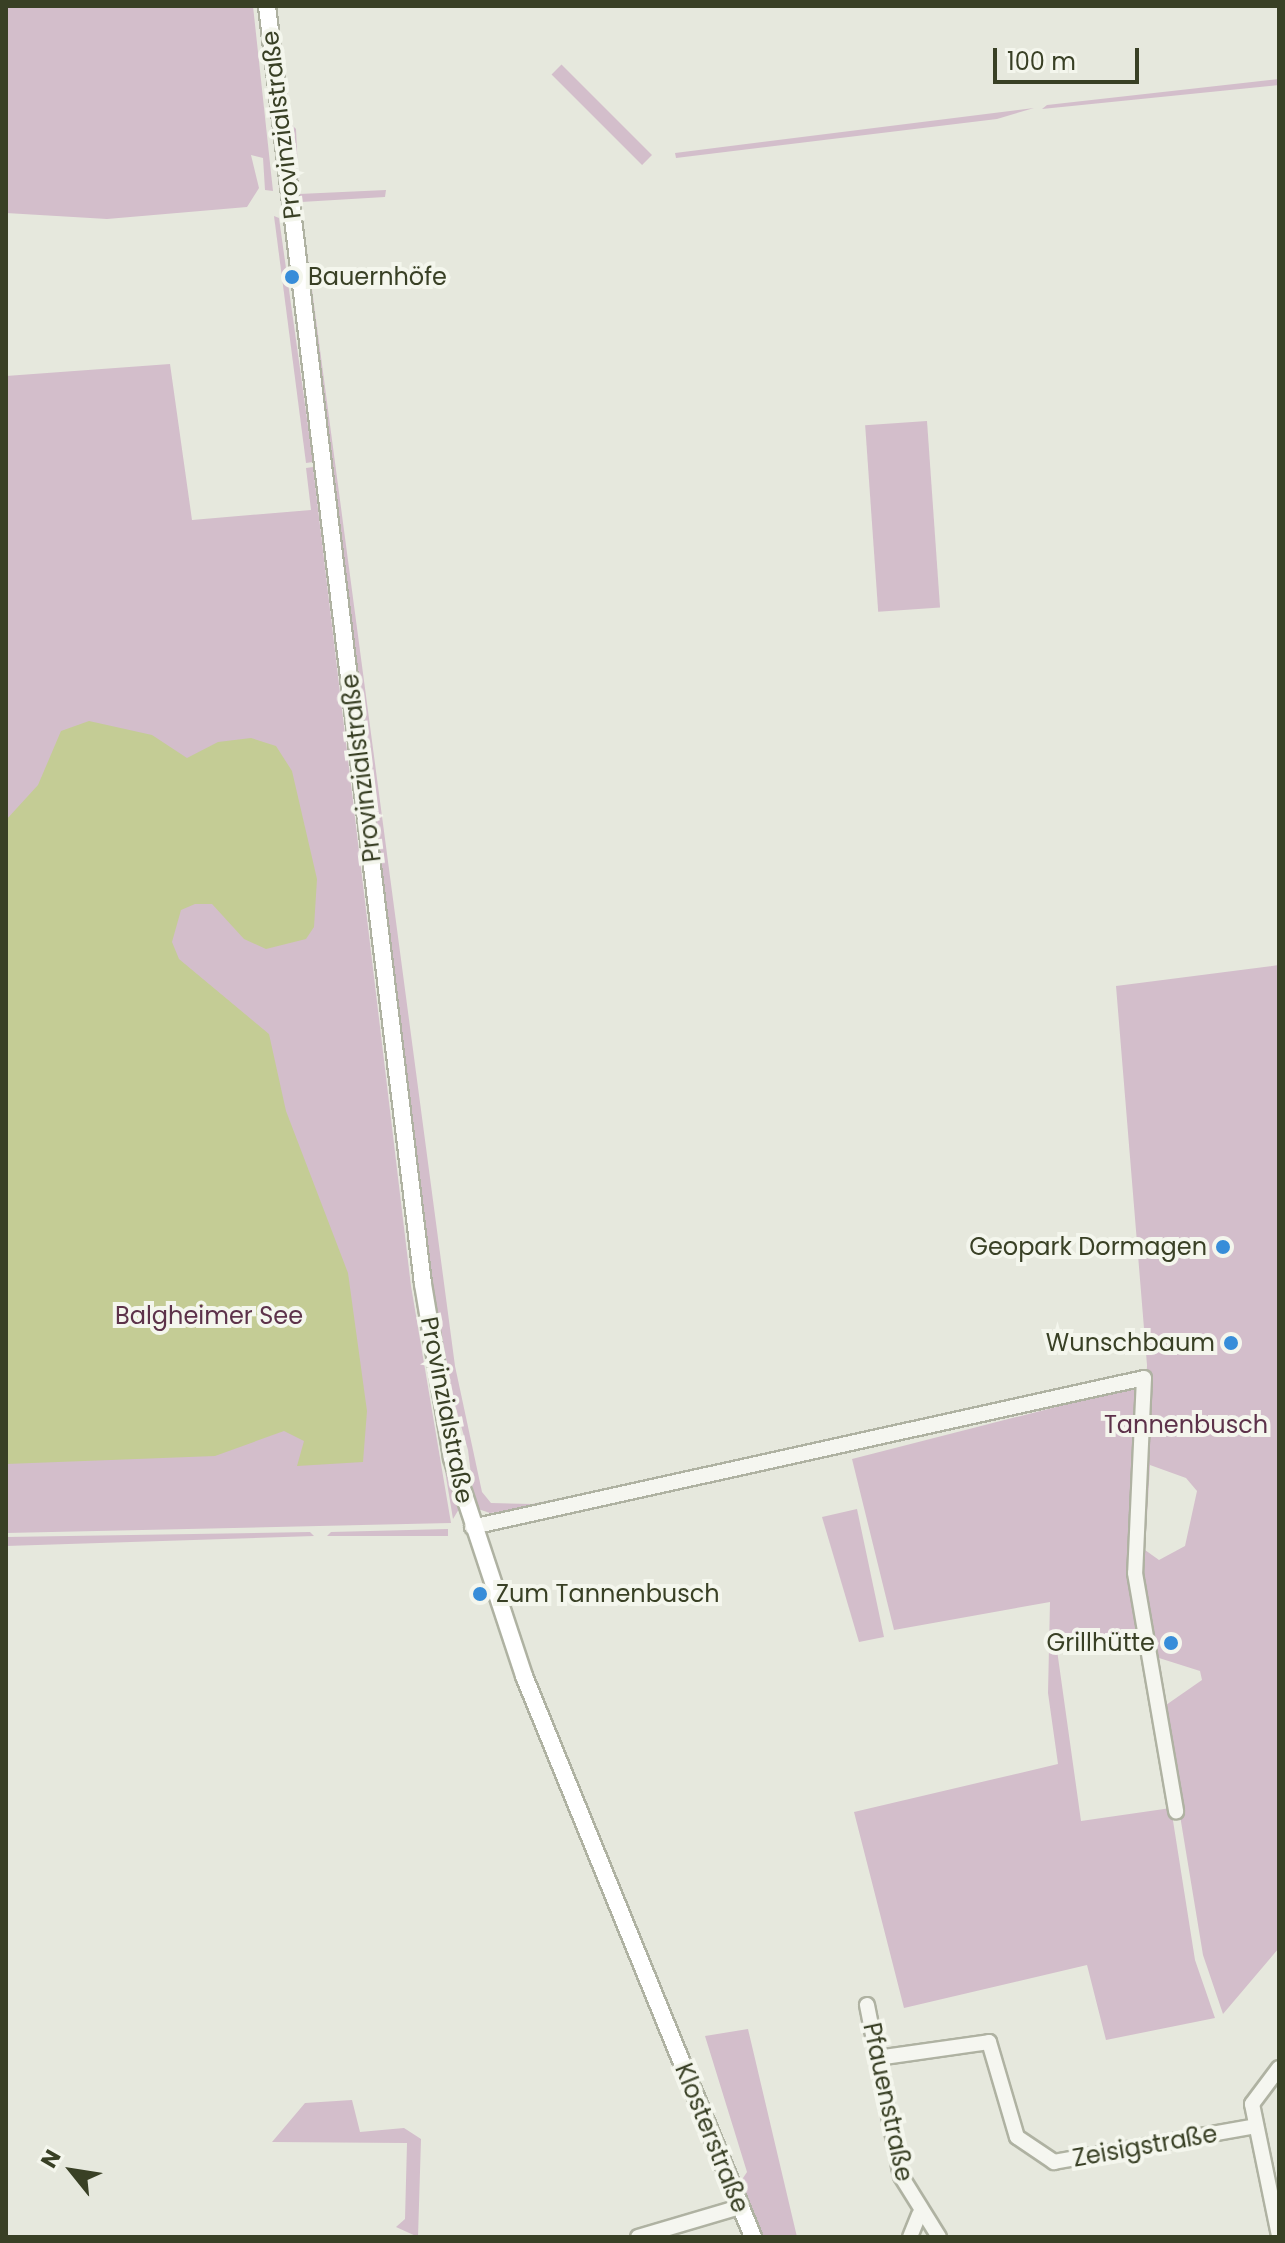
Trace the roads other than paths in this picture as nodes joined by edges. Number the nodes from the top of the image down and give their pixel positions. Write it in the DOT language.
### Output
graph roads {
  1 [pos="267,6"];
  2 [pos="472,1527"];
  3 [pos="1176,1811"];
  4 [pos="867,2005"];
  5 [pos="672,2040"];
  6 [pos="877,2058"];
  7 [pos="1279,2068"];
  8 [pos="1256,2126"];
  9 [pos="740,2207"];
  10 [pos="919,2215"];
  11 [pos="1279,2236"];
  12 [pos="638,2237"];
  13 [pos="753,2237"];
  14 [pos="910,2237"];
  15 [pos="939,2237"];
  1 -- 2 [label="main road, Provinzialstraße"];
  2 -- 3 [label="street"];
  2 -- 5 [label="main road, Provinzialstraße"];
  4 -- 6 [label="street, Pfauenstraße"];
  5 -- 9 [label="main road, Klosterstraße"];
  6 -- 8 [label="street, Zeisigstraße"];
  6 -- 10 [label="street, Pfauenstraße"];
  7 -- 8 [label="street"];
  8 -- 11 [label="street"];
  9 -- 12 [label="street"];
  9 -- 13 [label="main road, Klosterstraße"];
  10 -- 14 [label="street"];
  10 -- 15 [label="street, Pfauenstraße"];
}
